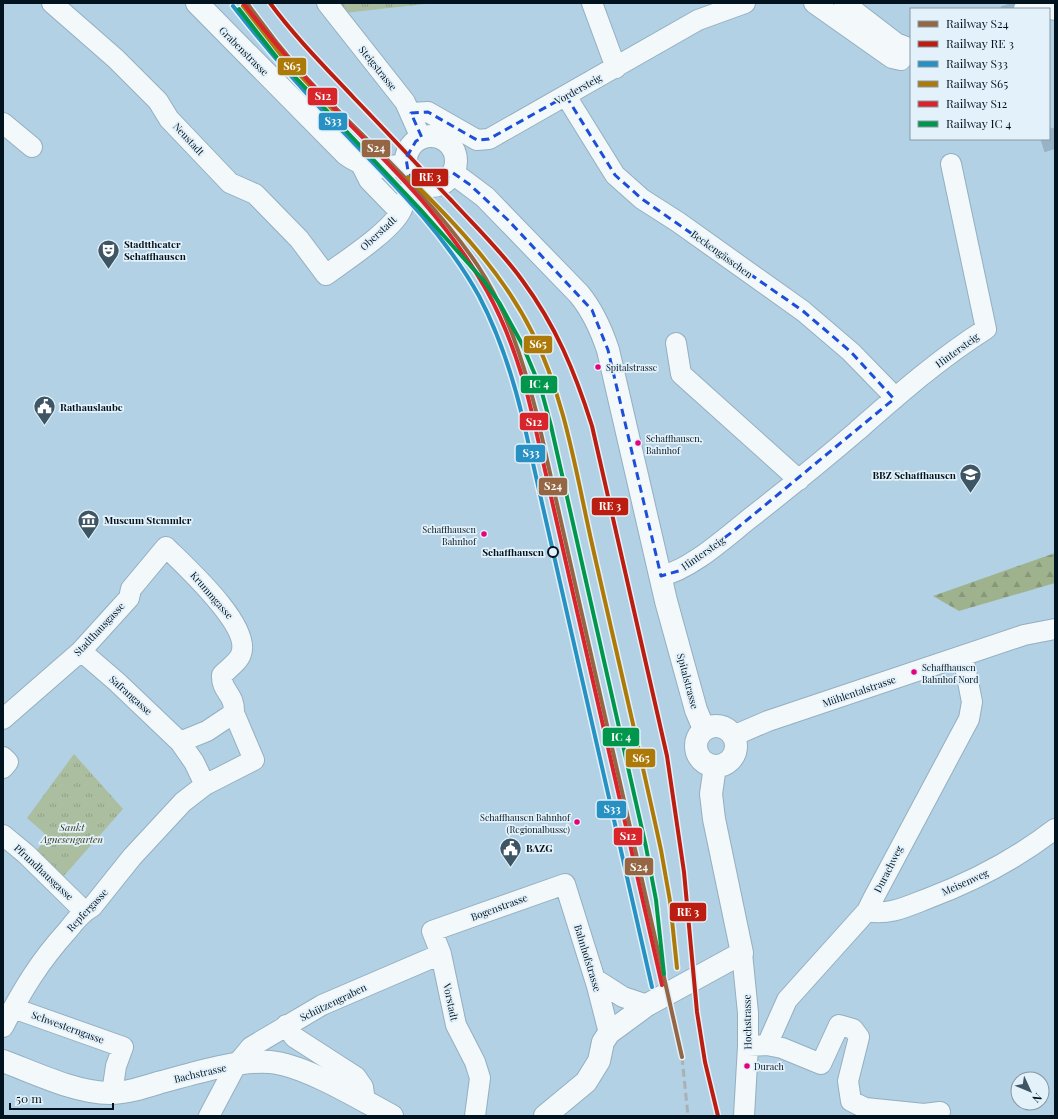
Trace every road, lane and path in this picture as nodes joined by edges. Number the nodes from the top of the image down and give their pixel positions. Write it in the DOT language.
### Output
graph roads {
  1 [pos="52,3"];
  2 [pos="197,3"];
  3 [pos="327,3"];
  4 [pos="592,3"];
  5 [pos="745,3"];
  6 [pos="814,3"];
  7 [pos="844,3"];
  8 [pos="910,48"];
  9 [pos="616,68"];
  10 [pos="566,96"];
  11 [pos="411,113"];
  12 [pos="3,123"];
  13 [pos="418,140"];
  14 [pos="32,147"];
  15 [pos="951,164"];
  16 [pos="367,165"];
  17 [pos="451,176"];
  18 [pos="406,189"];
  19 [pos="326,274"];
  20 [pos="676,343"];
  21 [pos="894,399"];
  22 [pos="799,480"];
  23 [pos="166,547"];
  24 [pos="661,576"];
  25 [pos="1055,629"];
  26 [pos="81,651"];
  27 [pos="963,656"];
  28 [pos="234,713"];
  29 [pos="3,719"];
  30 [pos="704,730"];
  31 [pos="733,736"];
  32 [pos="180,742"];
  33 [pos="3,757"];
  34 [pos="715,766"];
  35 [pos="3,768"];
  36 [pos="205,785"];
  37 [pos="1055,829"];
  38 [pos="3,835"];
  39 [pos="565,884"];
  40 [pos="84,911"];
  41 [pos="867,911"];
  42 [pos="432,932"];
  43 [pos="742,953"];
  44 [pos="441,954"];
  45 [pos="595,979"];
  46 [pos="646,1005"];
  47 [pos="7,1019"];
  48 [pos="286,1025"];
  49 [pos="609,1033"];
  50 [pos="758,1045"];
  51 [pos="3,1061"];
  52 [pos="236,1065"];
  53 [pos="112,1093"];
  54 [pos="365,1102"];
  55 [pos="940,1112"];
  56 [pos="209,1116"];
  57 [pos="392,1116"];
  58 [pos="475,1116"];
  59 [pos="545,1116"];
  60 [pos="744,1116"];
  1 -- 19 [label="street, Neustadt"];
  2 -- 16 [label="main road, Grabenstrasse"];
  3 -- 11 [label="street, Steigstrasse"];
  4 -- 9 [label="street"];
  5 -- 9 [label="street, Vordersteig"];
  6 -- 8 [label="street"];
  7 -- 8 [label="street"];
  9 -- 10 [label="street, Vordersteig"];
  10 -- 11 [label="street, Vordersteig"];
  10 -- 21 [label="street, Beckengässchen"];
  11 -- 13 [label="street, Steigstrasse"];
  12 -- 14 [label="street"];
  13 -- 17 [label="main road"];
  13 -- 18 [label="main road"];
  15 -- 21 [label="street, Hintersteig"];
  16 -- 18 [label="main road"];
  16 -- 18 [label="street, Grabenstrasse"];
  17 -- 18 [label="main road"];
  17 -- 24 [label="main road, Spitalstrasse"];
  18 -- 19 [label="street, Oberstadt"];
  20 -- 22 [label="street"];
  21 -- 22 [label="street, Hintersteig"];
  22 -- 24 [label="street, Hintersteig"];
  23 -- 26 [label="street, Stadthausgasse"];
  23 -- 28 [label="street, Krummgasse"];
  24 -- 30 [label="main road, Spitalstrasse"];
  25 -- 27 [label="street, Mühlentalstrasse"];
  26 -- 29 [label="street, Stadthausgasse"];
  26 -- 32 [label="street, Safrangasse"];
  27 -- 31 [label="street, Mühlentalstrasse"];
  27 -- 41 [label="street, Durachweg"];
  28 -- 32 [label="street"];
  28 -- 36 [label="street, Repfergasse"];
  30 -- 31 [label="main road"];
  30 -- 34 [label="main road"];
  31 -- 34 [label="main road"];
  32 -- 36 [label="street, Safrangasse"];
  33 -- 35 [label="street"];
  34 -- 43 [label="main road"];
  36 -- 40 [label="street, Repfergasse"];
  37 -- 41 [label="street, Meisenweg"];
  38 -- 40 [label="street, Pfrundhausgasse"];
  39 -- 42 [label="street, Bogenstrasse"];
  39 -- 45 [label="street, Bahnhofstrasse"];
  40 -- 47 [label="street, Repfergasse"];
  41 -- 50 [label="street, Durachweg"];
  42 -- 44 [label="street, Vorstadt"];
  43 -- 46 [label="main road"];
  43 -- 50 [label="street, Hochstrasse"];
  44 -- 48 [label="street, Schützengraben"];
  44 -- 58 [label="street, Vorstadt"];
  45 -- 46 [label="street"];
  45 -- 49 [label="street, Bahnhofstrasse"];
  46 -- 49 [label="main road"];
  47 -- 53 [label="street, Schwesterngasse"];
  48 -- 52 [label="street, Schützengraben"];
  48 -- 54 [label="street"];
  49 -- 59 [label="main road"];
  50 -- 55 [label="street"];
  50 -- 60 [label="street, Hochstrasse"];
  51 -- 53 [label="main road, Bachstrasse"];
  52 -- 53 [label="main road, Bachstrasse"];
  52 -- 54 [label="main road, Bachstrasse"];
  52 -- 56 [label="street, Schützengraben"];
  54 -- 57 [label="main road, Bachstrasse"];
}
